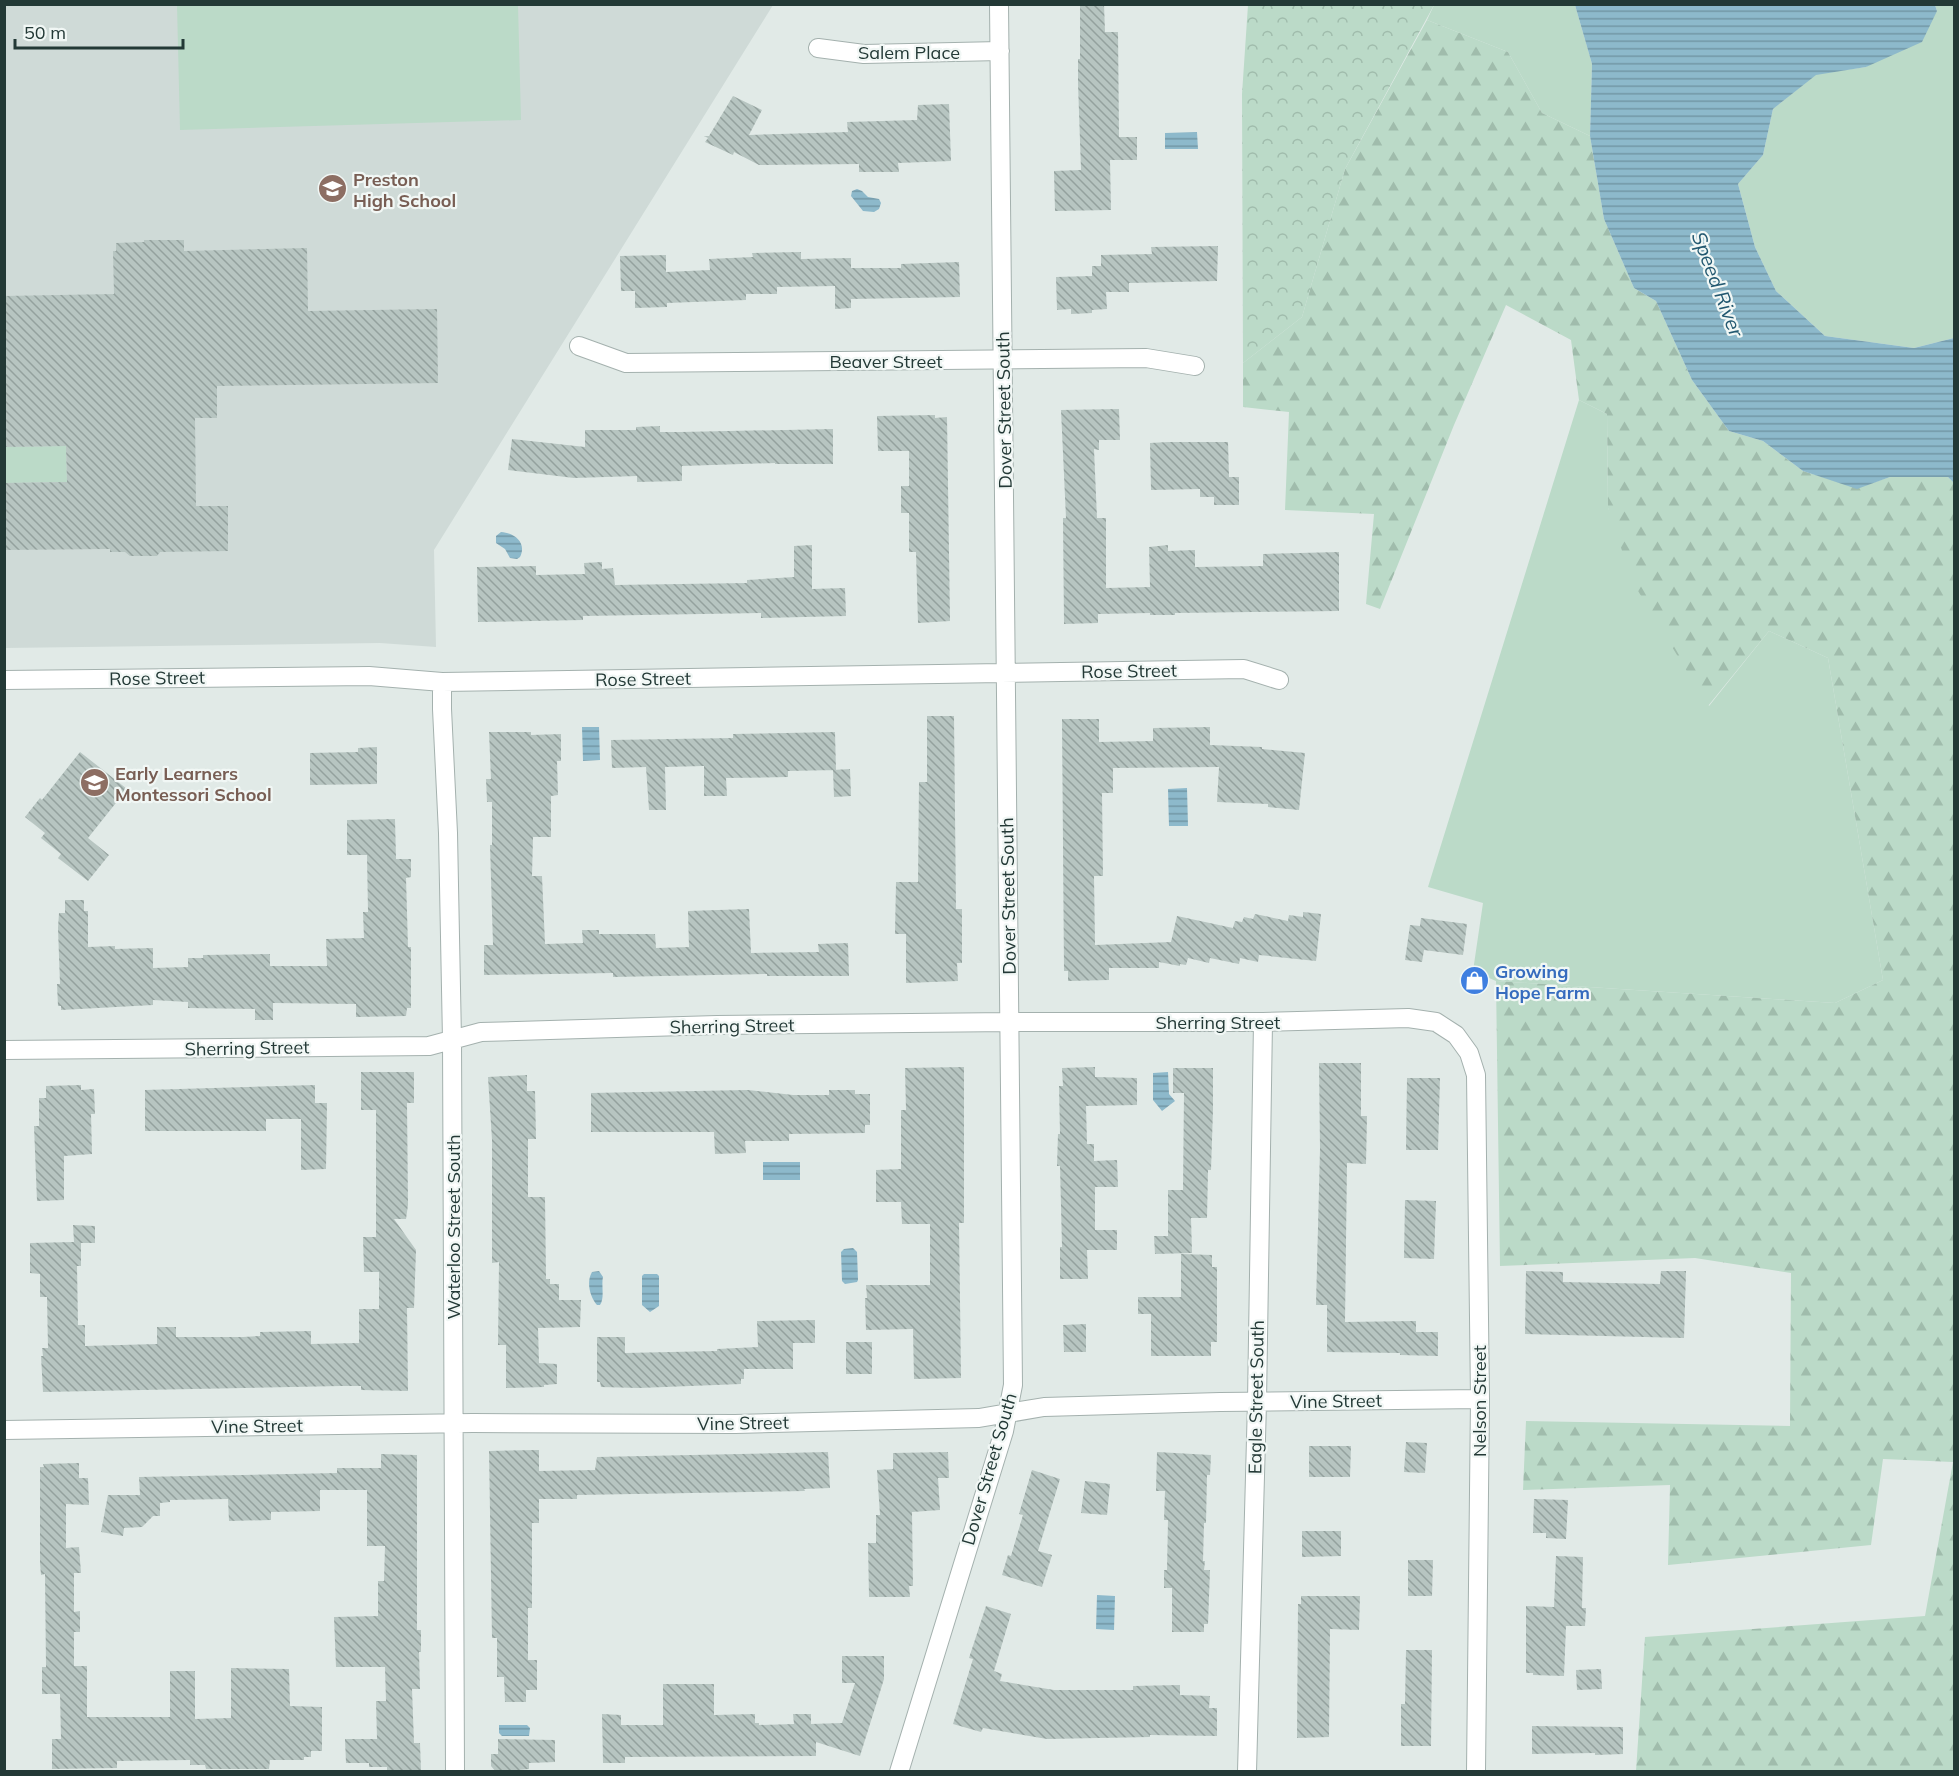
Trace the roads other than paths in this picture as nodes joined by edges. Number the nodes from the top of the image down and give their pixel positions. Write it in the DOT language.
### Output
graph roads {
  1 [pos="999,4"];
  2 [pos="818,48"];
  3 [pos="1000,51"];
  4 [pos="579,346"];
  5 [pos="1003,361"];
  6 [pos="1195,366"];
  7 [pos="1005,672"];
  8 [pos="4,680"];
  9 [pos="1279,680"];
  10 [pos="442,682"];
  11 [pos="1010,1022"];
  12 [pos="1263,1022"];
  13 [pos="1456,1035"];
  14 [pos="452,1040"];
  15 [pos="4,1050"];
  16 [pos="1480,1399"];
  17 [pos="1257,1402"];
  18 [pos="1008,1413"];
  19 [pos="455,1424"];
  20 [pos="4,1430"];
  21 [pos="455,1772"];
  22 [pos="899,1772"];
  23 [pos="1247,1772"];
  24 [pos="1476,1772"];
  1 -- 3 [label="street, Dover Street South"];
  2 -- 3 [label="street, Salem Place"];
  3 -- 5 [label="street, Dover Street South"];
  4 -- 5 [label="street, Beaver Street"];
  5 -- 6 [label="street, Beaver Street"];
  5 -- 7 [label="street, Dover Street South"];
  7 -- 9 [label="street, Rose Street"];
  7 -- 10 [label="street, Rose Street"];
  7 -- 11 [label="street, Dover Street South"];
  8 -- 10 [label="street, Rose Street"];
  10 -- 14 [label="street, Waterloo Street South"];
  11 -- 12 [label="street, Sherring Street"];
  11 -- 14 [label="street, Sherring Street"];
  11 -- 18 [label="street, Dover Street South"];
  12 -- 13 [label="street, Sherring Street"];
  12 -- 17 [label="street, Eagle Street South"];
  13 -- 16 [label="street, Nelson Street"];
  14 -- 15 [label="street, Sherring Street"];
  14 -- 19 [label="street, Waterloo Street South"];
  16 -- 17 [label="street, Vine Street"];
  16 -- 24 [label="street, Nelson Street"];
  17 -- 18 [label="street, Vine Street"];
  17 -- 23 [label="street, Eagle Street South"];
  18 -- 19 [label="street, Vine Street"];
  18 -- 22 [label="street, Dover Street South"];
  19 -- 20 [label="street, Vine Street"];
  19 -- 21 [label="street, Waterloo Street South"];
}
